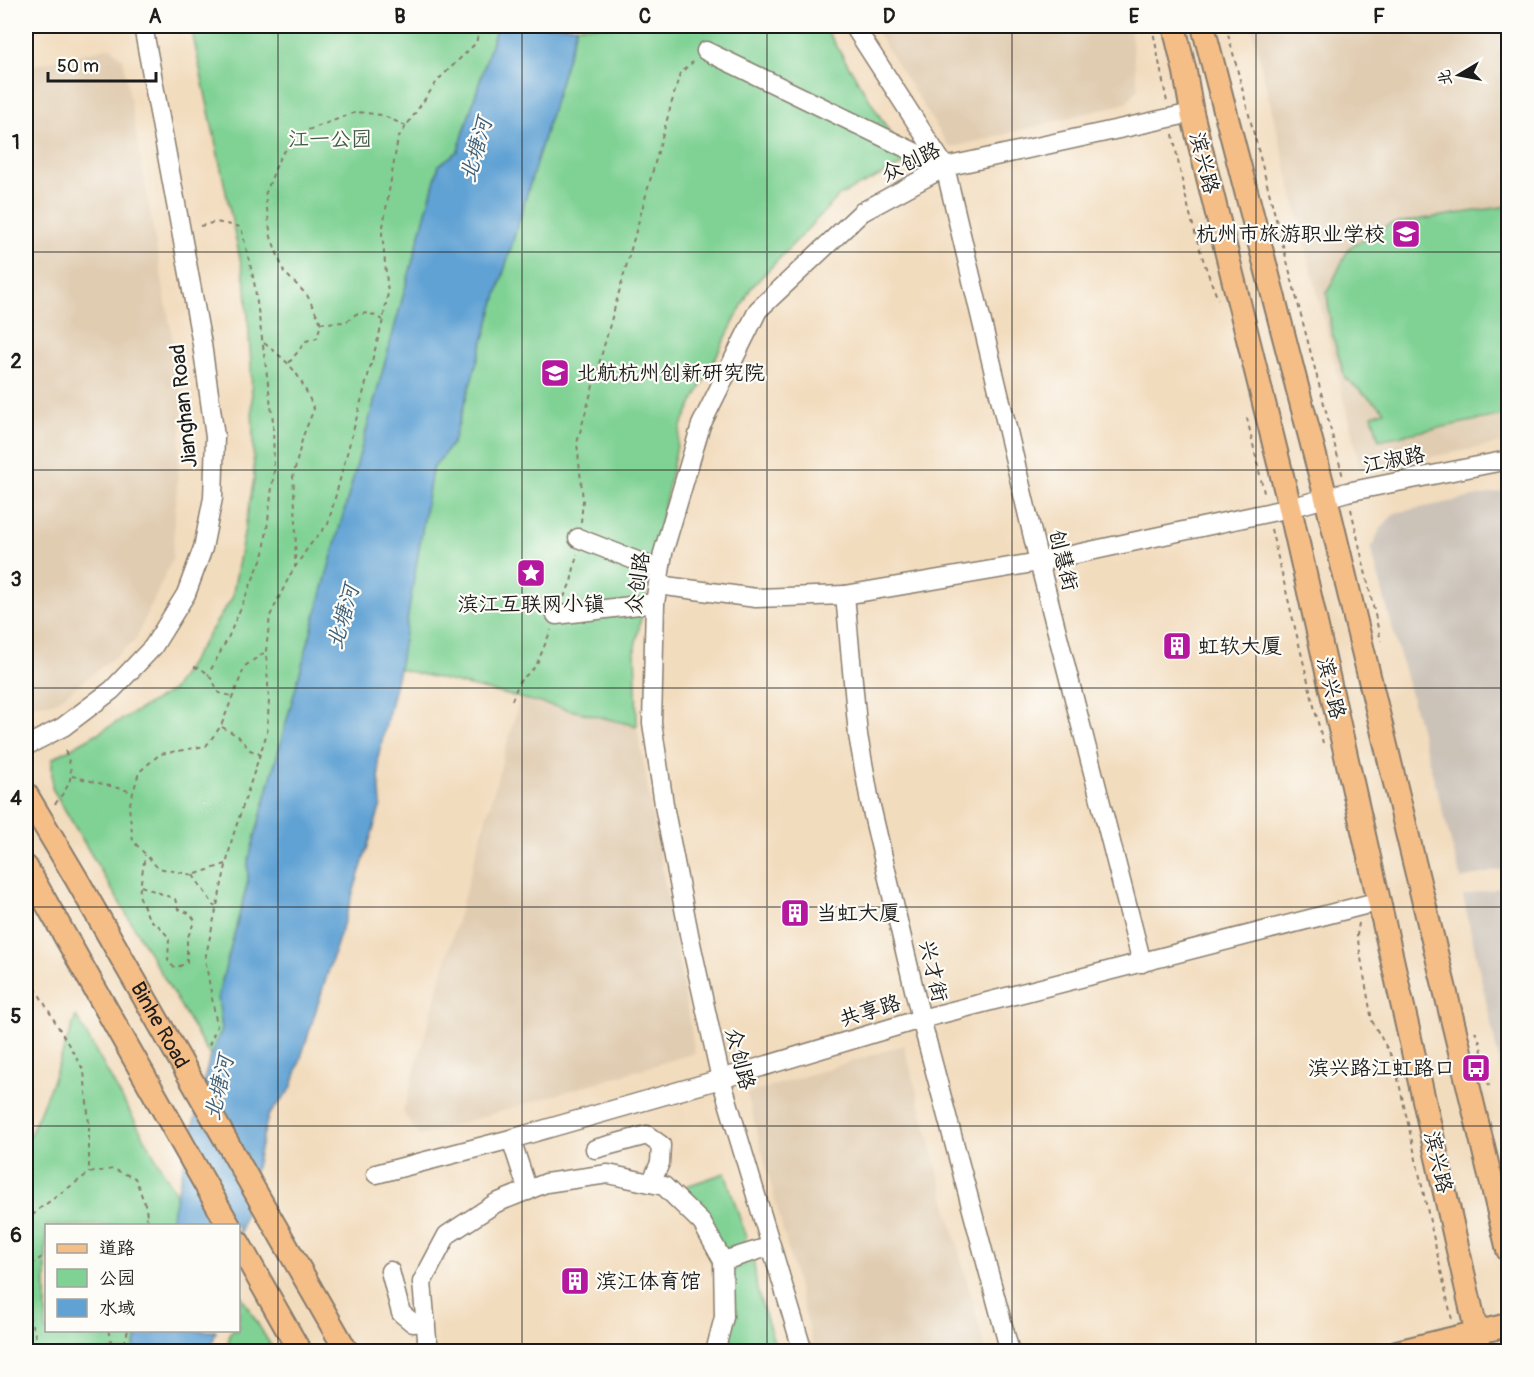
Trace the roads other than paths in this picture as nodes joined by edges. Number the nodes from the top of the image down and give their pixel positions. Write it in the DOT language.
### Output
graph roads {
  1 [pos="143,26"];
  2 [pos="854,26"];
  3 [pos="1174,26"];
  4 [pos="1203,26"];
  5 [pos="706,51"];
  6 [pos="1181,115"];
  7 [pos="945,167"];
  8 [pos="1509,460"];
  9 [pos="1326,498"];
  10 [pos="1279,510"];
  11 [pos="579,538"];
  12 [pos="1040,562"];
  13 [pos="658,586"];
  14 [pos="845,595"];
  15 [pos="556,615"];
  16 [pos="26,746"];
  17 [pos="26,794"];
  18 [pos="26,867"];
  19 [pos="1372,903"];
  20 [pos="1142,963"];
  21 [pos="921,1019"];
  22 [pos="721,1079"];
  23 [pos="511,1139"];
  24 [pos="595,1149"];
  25 [pos="376,1174"];
  26 [pos="651,1184"];
  27 [pos="528,1191"];
  28 [pos="228,1224"];
  29 [pos="240,1246"];
  30 [pos="771,1246"];
  31 [pos="1509,1250"];
  32 [pos="723,1262"];
  33 [pos="390,1271"];
  34 [pos="426,1322"];
  35 [pos="1509,1325"];
  36 [pos="1471,1341"];
  37 [pos="300,1352"];
  38 [pos="347,1352"];
  39 [pos="432,1352"];
  40 [pos="715,1352"];
  41 [pos="803,1352"];
  42 [pos="1010,1352"];
  43 [pos="1397,1352"];
  1 -- 16 [label="street, Jianghan Road"];
  2 -- 7 [label="street, 创慧街"];
  3 -- 6 [label="main road, 滨兴路"];
  4 -- 9 [label="main road, 滨兴路"];
  5 -- 7 [label="street"];
  6 -- 7 [label="street, 众创路"];
  6 -- 10 [label="main road, 滨兴路"];
  7 -- 12 [label="street, 创慧街"];
  7 -- 13 [label="street, 众创路"];
  8 -- 9 [label="street, 江淑路"];
  9 -- 10 [label="street, 江淑路"];
  9 -- 31 [label="main road, 滨兴路"];
  10 -- 12 [label="street, 江淑路"];
  10 -- 19 [label="main road, 滨兴路"];
  11 -- 13 [label="street"];
  12 -- 14 [label="street, 江淑路"];
  12 -- 20 [label="street, 创慧街"];
  13 -- 14 [label="street, 江淑路"];
  13 -- 15 [label="street"];
  13 -- 22 [label="street, 众创路"];
  14 -- 21 [label="street, 兴才街"];
  17 -- 38 [label="main road, Binhe Road"];
  18 -- 28 [label="main road, Binhe Road"];
  19 -- 20 [label="street, 共享路"];
  19 -- 36 [label="main road, 滨兴路"];
  20 -- 21 [label="street, 共享路"];
  21 -- 22 [label="street, 共享路"];
  21 -- 42 [label="street, 兴才街"];
  22 -- 23 [label="street, 共享路"];
  22 -- 30 [label="street, 众创路"];
  23 -- 25 [label="street, 共享路"];
  23 -- 27 [label="street"];
  24 -- 26 [label="street"];
  26 -- 27 [label="street"];
  26 -- 32 [label="street"];
  27 -- 34 [label="street"];
  29 -- 37 [label="main road"];
  30 -- 32 [label="street"];
  30 -- 41 [label="street, 众创路"];
  32 -- 40 [label="street"];
  33 -- 34 [label="street"];
  34 -- 39 [label="street"];
  35 -- 36 [label="main road"];
  36 -- 43 [label="main road"];
}
